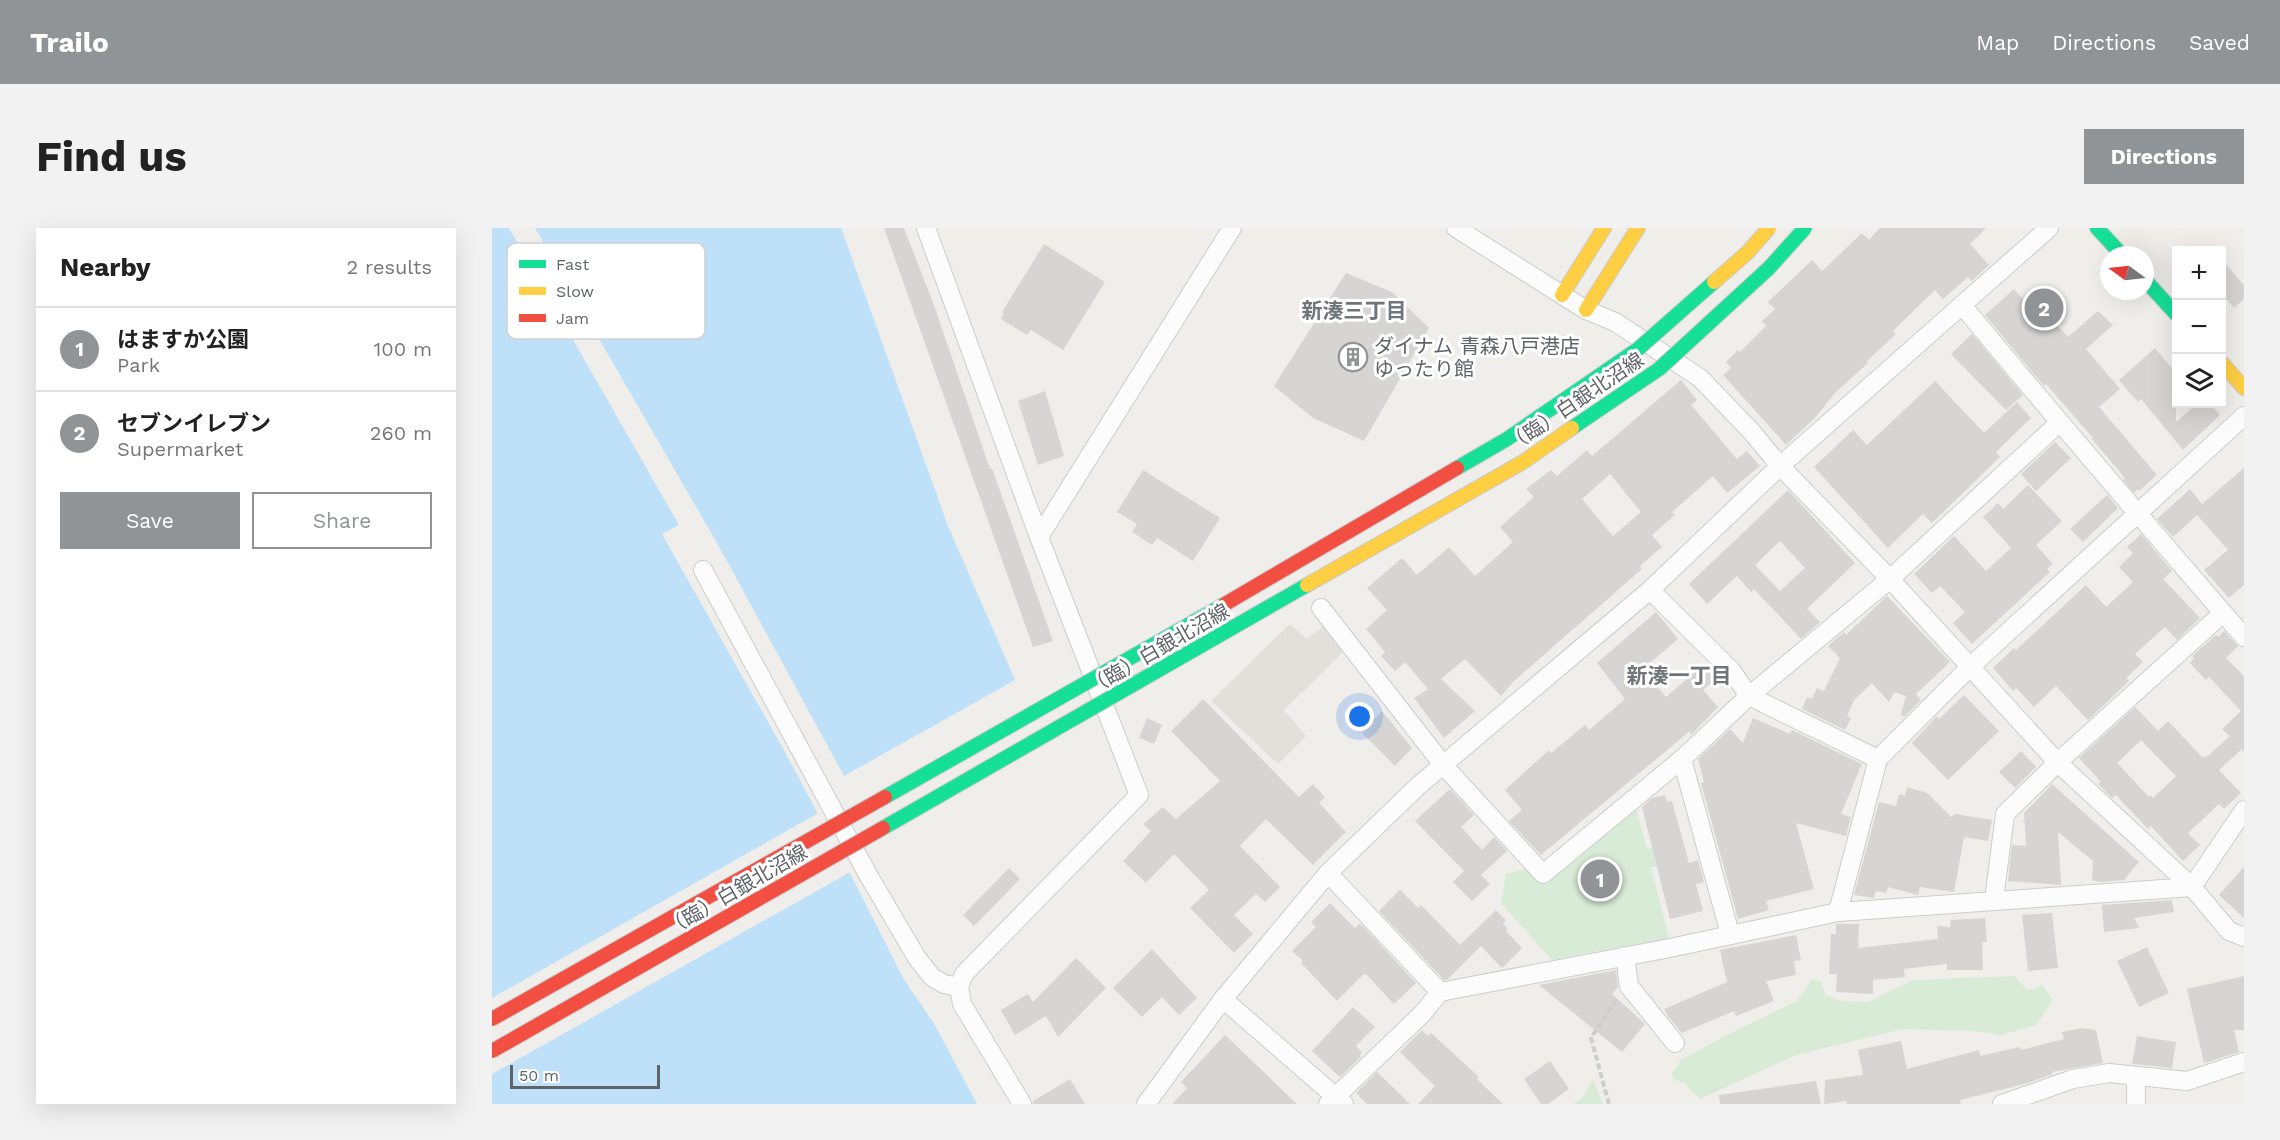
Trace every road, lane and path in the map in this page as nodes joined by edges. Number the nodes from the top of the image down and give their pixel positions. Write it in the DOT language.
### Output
graph roads {
  1 [pos="926,228"];
  2 [pos="1232,228"];
  3 [pos="1456,228"];
  4 [pos="1604,228"];
  5 [pos="1638,228"];
  6 [pos="1769,228"];
  7 [pos="1805,228"];
  8 [pos="2049,228"];
  9 [pos="2097,228"];
  10 [pos="2114,246"];
  11 [pos="2154,290"];
  12 [pos="1562,295"];
  13 [pos="1962,305"];
  14 [pos="1586,310"];
  15 [pos="2172,310"];
  16 [pos="2226,367"];
  17 [pos="2244,387"];
  18 [pos="2244,416"];
  19 [pos="2059,423"];
  20 [pos="1780,466"];
  21 [pos="2139,513"];
  22 [pos="1039,537"];
  23 [pos="703,570"];
  24 [pos="1890,579"];
  25 [pos="1650,590"];
  26 [pos="1321,608"];
  27 [pos="2223,613"];
  28 [pos="2244,637"];
  29 [pos="1971,666"];
  30 [pos="1749,696"];
  31 [pos="1682,759"];
  32 [pos="1878,759"];
  33 [pos="2058,762"];
  34 [pos="1444,766"];
  35 [pos="2244,810"];
  36 [pos="1328,873"];
  37 [pos="2192,887"];
  38 [pos="1994,900"];
  39 [pos="1838,912"];
  40 [pos="1730,934"];
  41 [pos="2244,937"];
  42 [pos="1625,956"];
  43 [pos="1629,986"];
  44 [pos="959,987"];
  45 [pos="1440,992"];
  46 [pos="1222,999"];
  47 [pos="492,1019"];
  48 [pos="1675,1043"];
  49 [pos="492,1051"];
  50 [pos="2244,1062"];
  51 [pos="2136,1077"];
  52 [pos="1336,1102"];
  53 [pos="2014,1102"];
  54 [pos="1022,1104"];
  55 [pos="1146,1104"];
  56 [pos="1610,1104"];
  57 [pos="2136,1104"];
  1 -- 22 [label="street"];
  2 -- 22 [label="street"];
  3 -- 12 [label="street"];
  4 -- 12 [label="street"];
  5 -- 14 [label="street"];
  6 -- 47 [label="street, （臨）白銀北沼線, bridge"];
  7 -- 49 [label="street, （臨）白銀北沼線, bridge"];
  8 -- 13 [label="street"];
  9 -- 10 [label="street"];
  11 -- 15 [label="street"];
  12 -- 14 [label="street"];
  13 -- 19 [label="street"];
  13 -- 20 [label="street"];
  14 -- 20 [label="street"];
  16 -- 17 [label="street"];
  18 -- 21 [label="street"];
  19 -- 21 [label="street"];
  19 -- 24 [label="street"];
  20 -- 24 [label="street"];
  20 -- 25 [label="street"];
  21 -- 27 [label="street"];
  21 -- 29 [label="street"];
  22 -- 44 [label="street"];
  23 -- 44 [label="street"];
  24 -- 29 [label="street"];
  24 -- 30 [label="street"];
  25 -- 30 [label="street"];
  25 -- 34 [label="street"];
  26 -- 34 [label="street"];
  27 -- 28 [label="street"];
  27 -- 33 [label="street"];
  29 -- 32 [label="street"];
  29 -- 33 [label="street"];
  30 -- 31 [label="street"];
  30 -- 32 [label="street"];
  31 -- 34 [label="street"];
  31 -- 40 [label="street"];
  32 -- 39 [label="street"];
  33 -- 37 [label="street"];
  33 -- 38 [label="street"];
  34 -- 36 [label="street"];
  35 -- 37 [label="street"];
  36 -- 45 [label="street"];
  36 -- 46 [label="street"];
  37 -- 38 [label="street"];
  37 -- 41 [label="street"];
  38 -- 39 [label="street"];
  39 -- 40 [label="street"];
  40 -- 42 [label="street"];
  42 -- 43 [label="street"];
  42 -- 45 [label="street"];
  43 -- 48 [label="street"];
  43 -- 56 [label="path"];
  44 -- 54 [label="street"];
  45 -- 52 [label="street"];
  46 -- 52 [label="street"];
  46 -- 55 [label="street"];
  50 -- 51 [label="street"];
  51 -- 53 [label="street"];
  51 -- 57 [label="street"];
}
